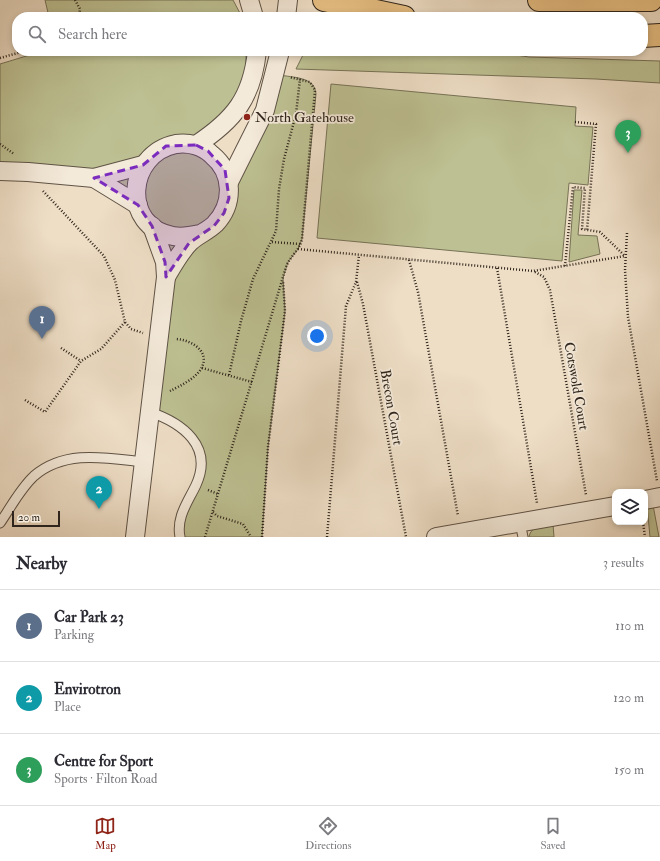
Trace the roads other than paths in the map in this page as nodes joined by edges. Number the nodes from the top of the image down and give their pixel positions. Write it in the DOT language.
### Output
graph roads {
  1 [pos="249,0"];
  2 [pos="288,0"];
  3 [pos="324,0"];
  4 [pos="539,0"];
  5 [pos="651,0"];
  6 [pos="253,12"];
  7 [pos="287,12"];
  8 [pos="380,12"];
  9 [pos="256,56"];
  10 [pos="279,56"];
  11 [pos="196,145"];
  12 [pos="143,165"];
  13 [pos="0,171"];
  14 [pos="94,178"];
  15 [pos="229,182"];
  16 [pos="138,205"];
  17 [pos="152,226"];
  18 [pos="200,234"];
  19 [pos="166,277"];
  20 [pos="151,406"];
  21 [pos="143,462"];
  22 [pos="659,493"];
  23 [pos="648,498"];
  24 [pos="612,507"];
  25 [pos="0,523"];
  26 [pos="522,530"];
  27 [pos="135,537"];
  28 [pos="180,537"];
  29 [pos="436,537"];
  1 -- 6 [label="street"];
  2 -- 7 [label="street"];
  3 -- 8 [label="main road"];
  4 -- 5 [label="main road"];
  9 -- 11 [label="street"];
  10 -- 15 [label="street"];
  11 -- 12 [label="street"];
  11 -- 15 [label="street"];
  12 -- 14 [label="street"];
  12 -- 16 [label="street"];
  13 -- 14 [label="street"];
  14 -- 16 [label="street"];
  15 -- 18 [label="street"];
  16 -- 17 [label="street"];
  17 -- 18 [label="street"];
  17 -- 19 [label="street"];
  18 -- 19 [label="street"];
  19 -- 20 [label="street"];
  20 -- 21 [label="street"];
  20 -- 28 [label="lane"];
  21 -- 25 [label="lane"];
  21 -- 27 [label="street"];
  22 -- 23 [label="street"];
  24 -- 26 [label="street"];
  26 -- 29 [label="street"];
}
